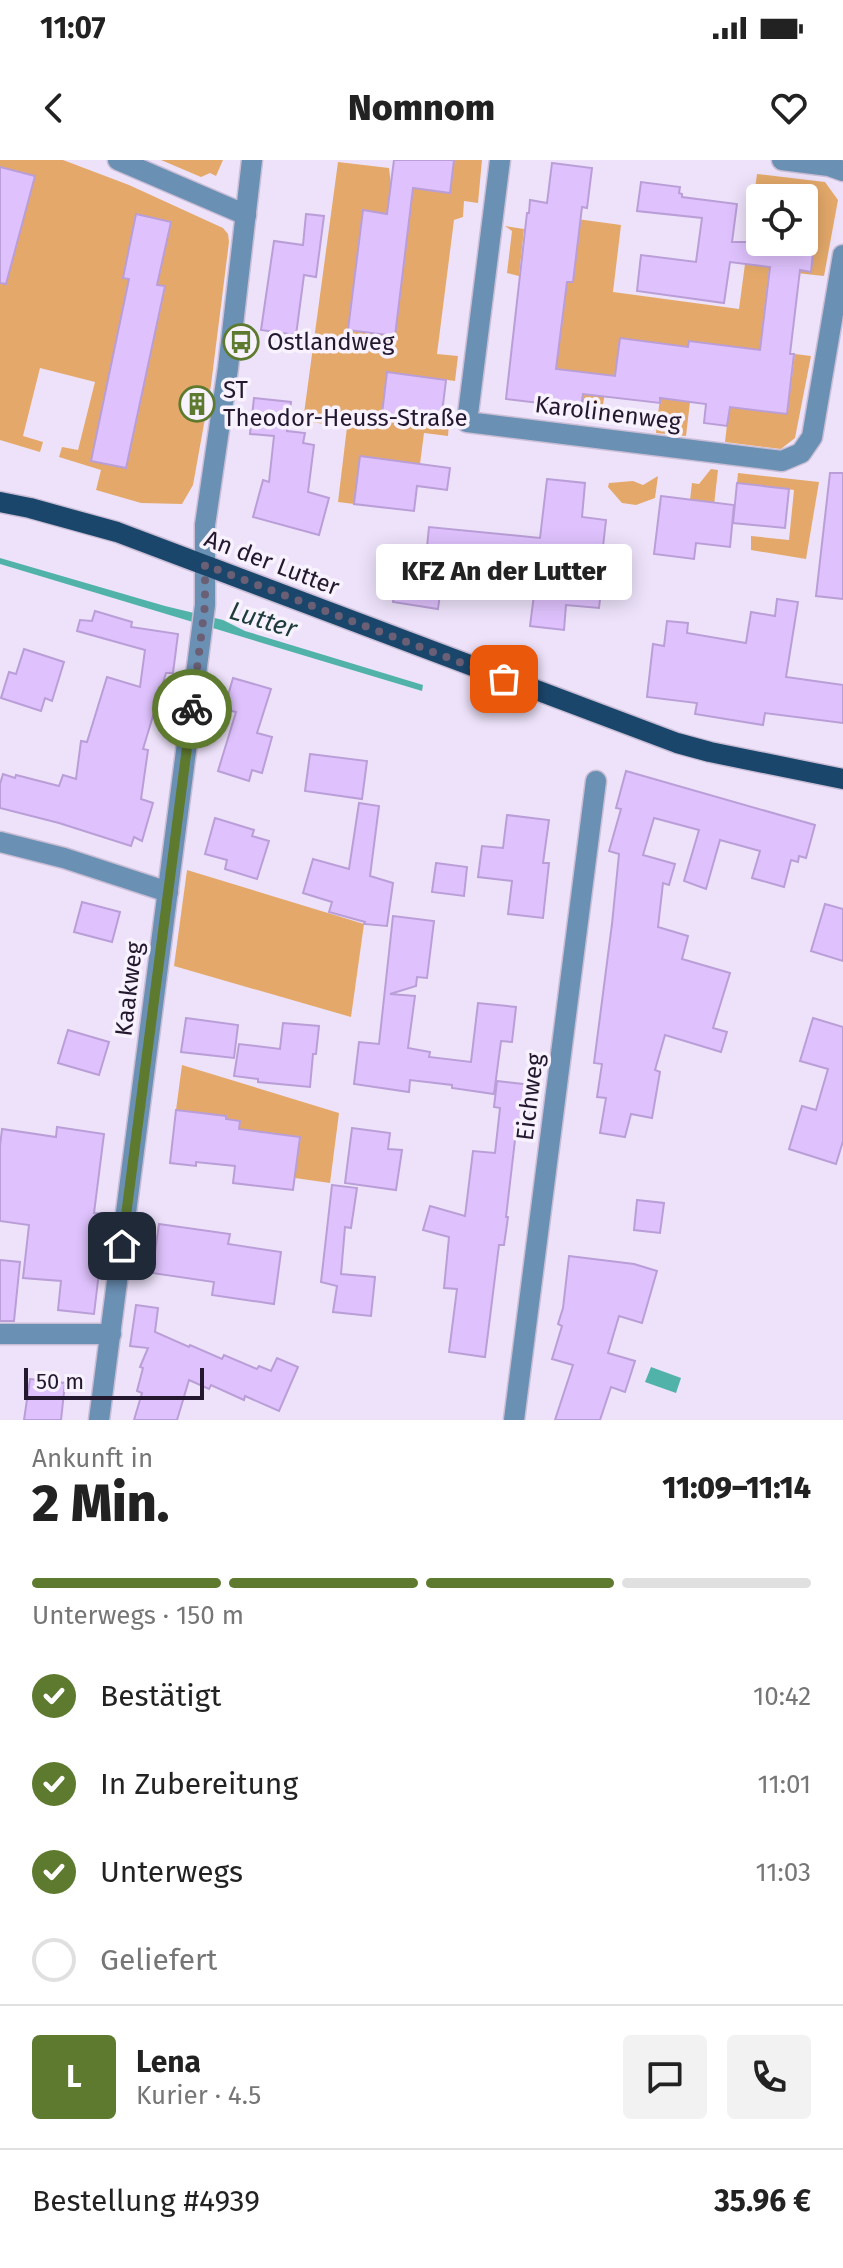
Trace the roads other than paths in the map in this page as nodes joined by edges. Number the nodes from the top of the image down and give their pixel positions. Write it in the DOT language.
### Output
graph roads {
  1 [pos="118,160"];
  2 [pos="252,160"];
  3 [pos="500,160"];
  4 [pos="782,160"];
  5 [pos="843,171"];
  6 [pos="246,215"];
  7 [pos="843,255"];
  8 [pos="0,502"];
  9 [pos="205,565"];
  10 [pos="843,779"];
  11 [pos="596,781"];
  12 [pos="0,842"];
  13 [pos="168,892"];
  14 [pos="0,1334"];
  15 [pos="111,1334"];
  16 [pos="99,1420"];
  17 [pos="514,1420"];
  1 -- 6 [label="street"];
  2 -- 6 [label="street, Kaakweg"];
  3 -- 7 [label="street, Karolinenweg"];
  4 -- 5 [label="street"];
  6 -- 9 [label="street, Kaakweg"];
  8 -- 9 [label="main road, An der Lutter"];
  9 -- 10 [label="main road, An der Lutter"];
  9 -- 13 [label="street, Kaakweg"];
  11 -- 17 [label="street, Eichweg"];
  12 -- 13 [label="street"];
  13 -- 15 [label="street, Kaakweg"];
  14 -- 15 [label="street"];
  15 -- 16 [label="street, Kaakweg"];
}
